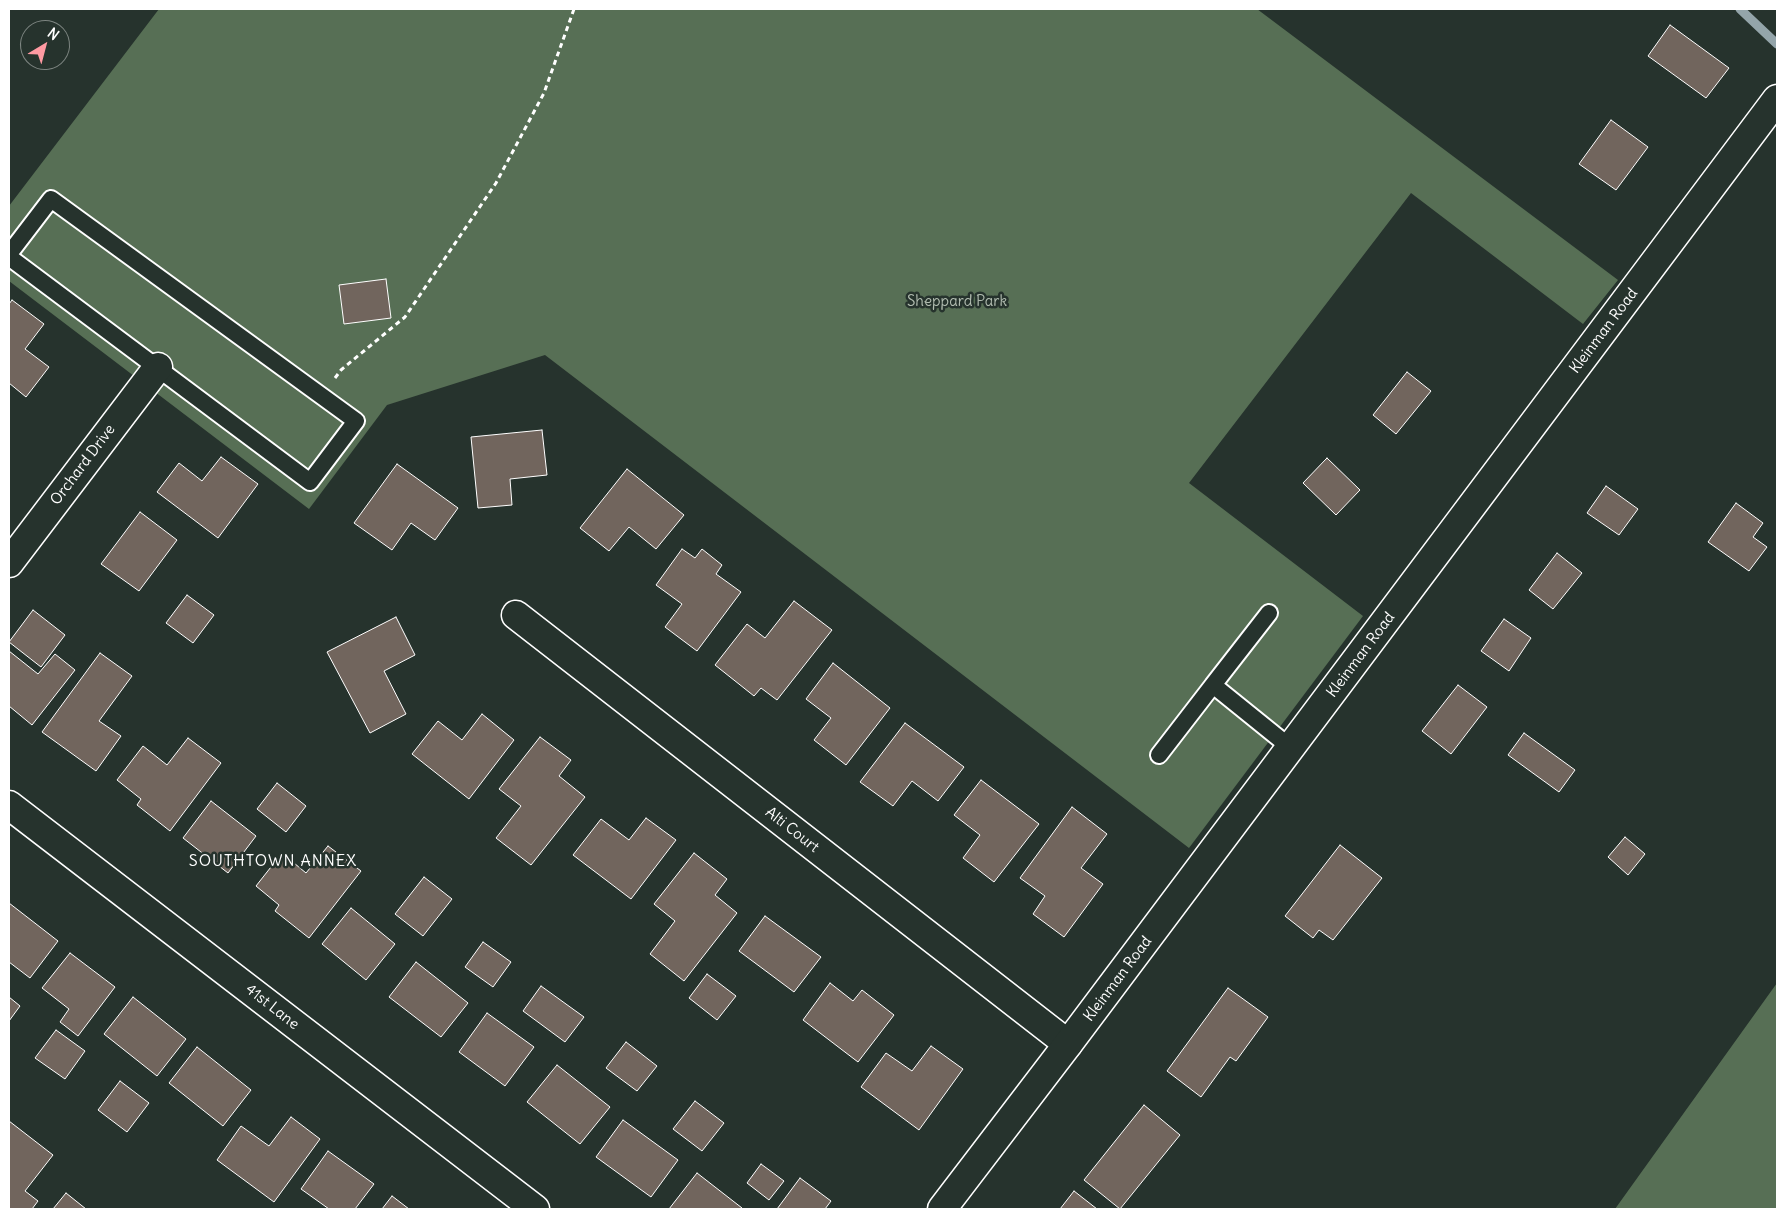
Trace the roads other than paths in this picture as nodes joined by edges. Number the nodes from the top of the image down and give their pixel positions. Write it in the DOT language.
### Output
graph roads {
  1 [pos="1777,99"];
  2 [pos="9,256"];
  3 [pos="158,367"];
  4 [pos="9,563"];
  5 [pos="1269,613"];
  6 [pos="516,615"];
  7 [pos="1213,685"];
  8 [pos="1291,748"];
  9 [pos="1159,755"];
  10 [pos="9,805"];
  11 [pos="1068,1044"];
  12 [pos="535,1209"];
  13 [pos="942,1209"];
  1 -- 8 [label="street, Kleinman Road"];
  2 -- 3 [label="lane"];
  2 -- 3 [label="lane"];
  3 -- 4 [label="street, Orchard Drive"];
  5 -- 7 [label="lane"];
  6 -- 11 [label="street, Alti Court"];
  7 -- 8 [label="lane"];
  7 -- 9 [label="lane"];
  8 -- 11 [label="street, Kleinman Road"];
  10 -- 12 [label="street, 41st Lane"];
  11 -- 13 [label="street, Kleinman Road"];
}
